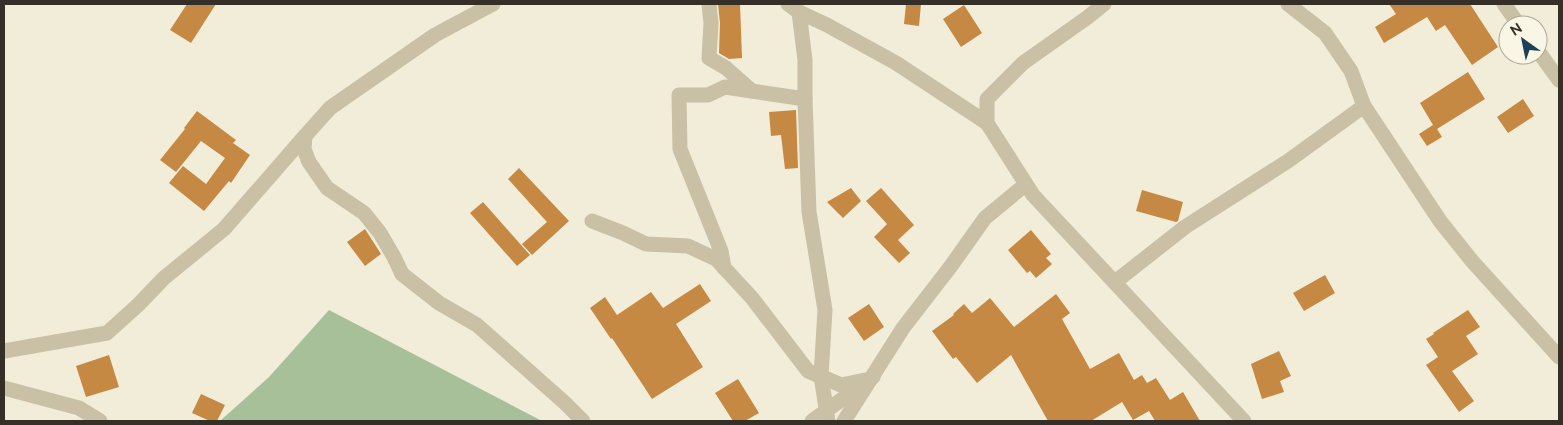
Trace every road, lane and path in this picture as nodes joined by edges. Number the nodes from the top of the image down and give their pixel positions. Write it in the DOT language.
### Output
graph roads {
  1 [pos="493,4"];
  2 [pos="710,4"];
  3 [pos="1104,4"];
  4 [pos="1288,4"];
  5 [pos="1504,4"];
  6 [pos="793,8"];
  7 [pos="1512,15"];
  8 [pos="1548,65"];
  9 [pos="1559,80"];
  10 [pos="752,92"];
  11 [pos="805,99"];
  12 [pos="1364,106"];
  13 [pos="987,123"];
  14 [pos="305,136"];
  15 [pos="1026,184"];
  16 [pos="592,221"];
  17 [pos="724,268"];
  18 [pos="1115,282"];
  19 [pos="4,351"];
  20 [pos="1559,357"];
  21 [pos="821,376"];
  22 [pos="871,378"];
  23 [pos="4,388"];
  24 [pos="827,416"];
  25 [pos="100,421"];
  26 [pos="583,421"];
  27 [pos="808,421"];
  28 [pos="812,421"];
  29 [pos="844,421"];
  30 [pos="1244,421"];
  1 -- 14 [label="street"];
  2 -- 10 [label="street"];
  3 -- 13 [label="street"];
  4 -- 12 [label="street"];
  5 -- 7 [label="street"];
  6 -- 11 [label="street"];
  6 -- 13 [label="street"];
  8 -- 9 [label="street"];
  10 -- 11 [label="street"];
  10 -- 17 [label="street"];
  11 -- 21 [label="street"];
  12 -- 18 [label="street"];
  12 -- 20 [label="street"];
  13 -- 15 [label="street"];
  14 -- 19 [label="street"];
  14 -- 26 [label="street"];
  15 -- 18 [label="street"];
  15 -- 22 [label="street"];
  16 -- 17 [label="street"];
  17 -- 21 [label="street"];
  18 -- 30 [label="street"];
  21 -- 22 [label="street"];
  21 -- 24 [label="street"];
  21 -- 27 [label="street"];
  22 -- 24 [label="street"];
  22 -- 29 [label="street"];
  23 -- 25 [label="street"];
  24 -- 28 [label="street"];
}
